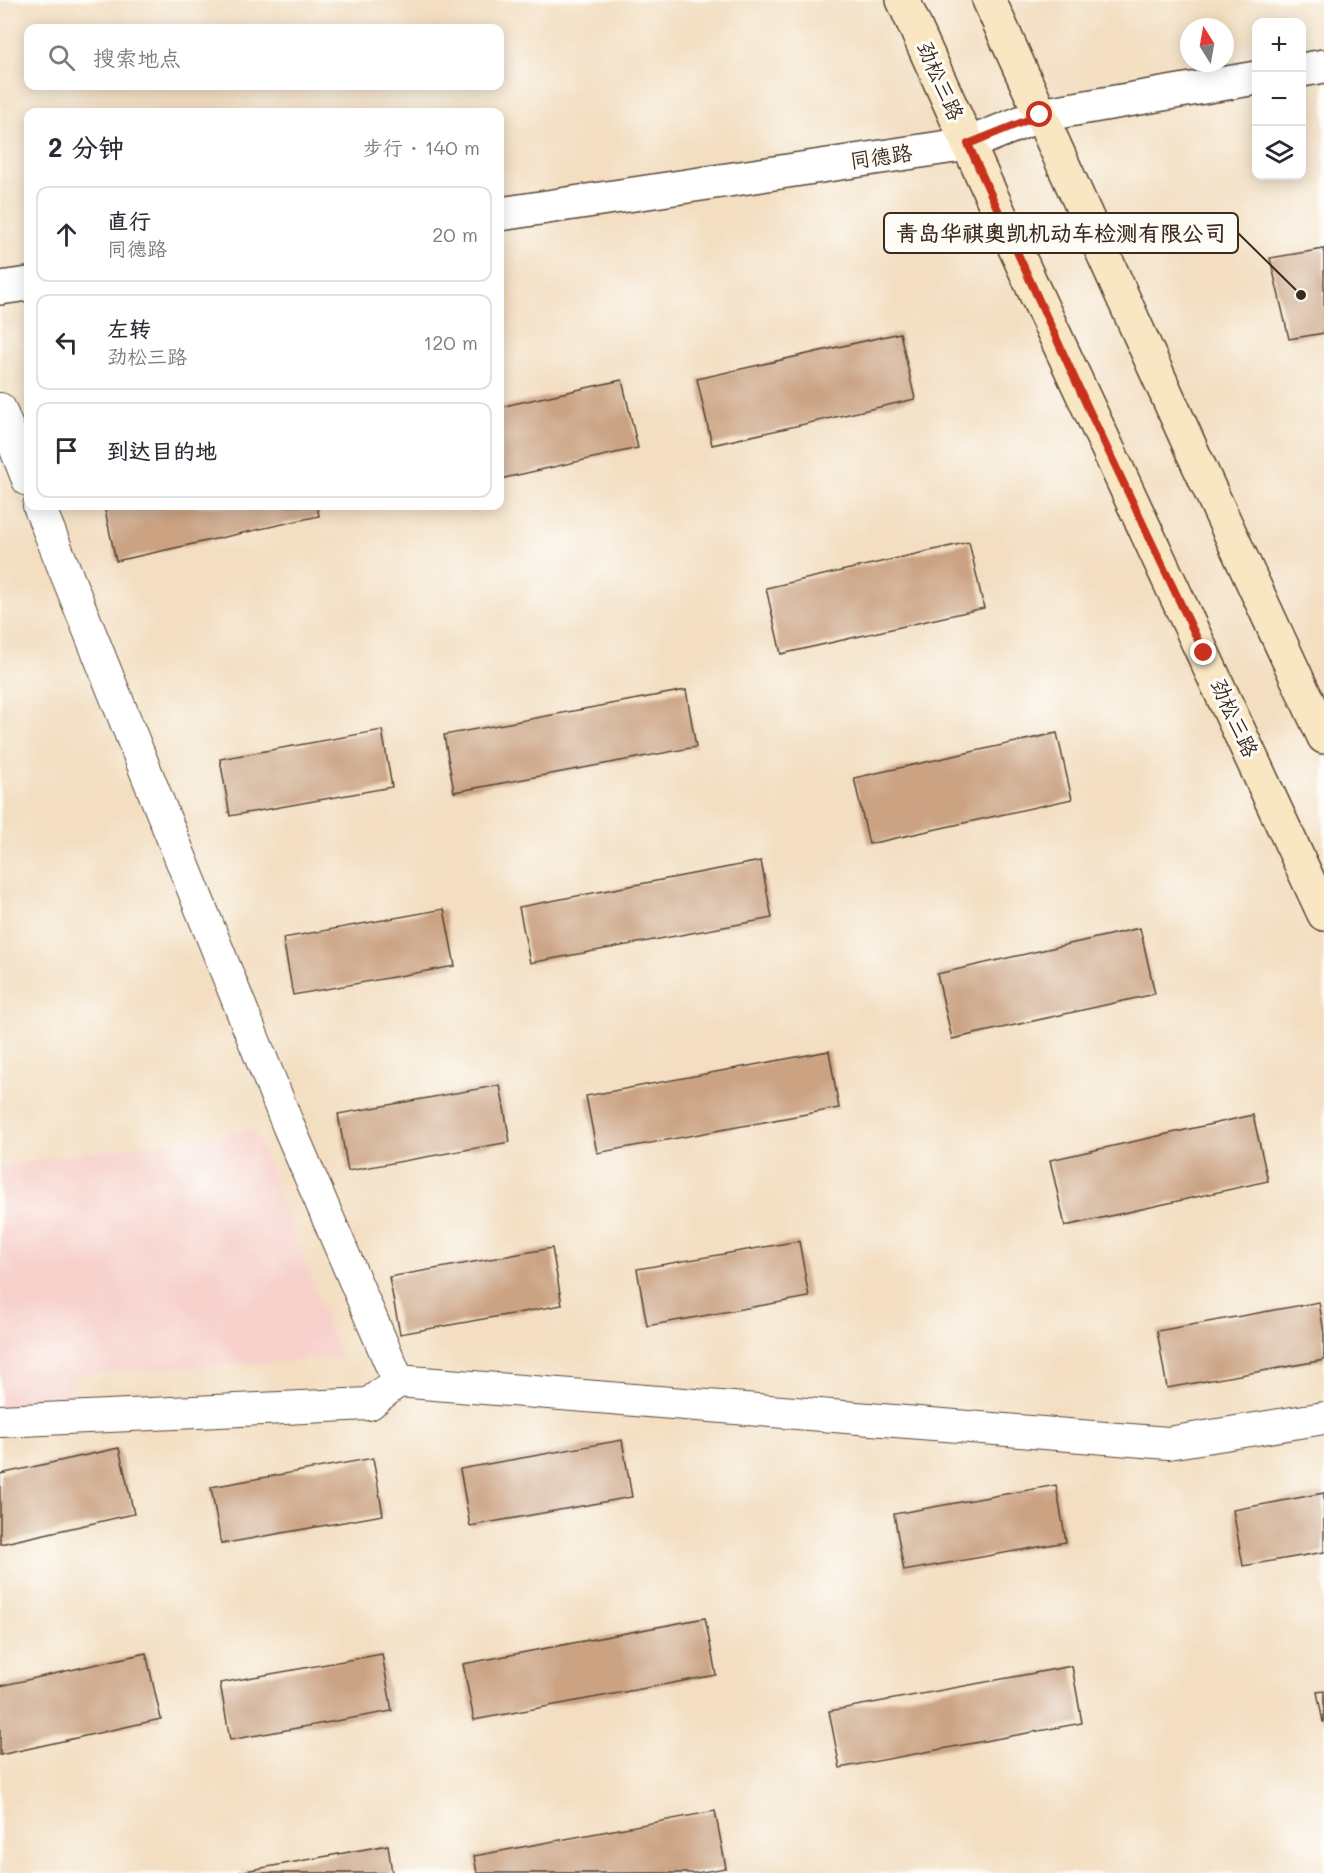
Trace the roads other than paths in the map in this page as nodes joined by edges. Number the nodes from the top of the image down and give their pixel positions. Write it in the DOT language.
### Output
graph roads {
  1 [pos="903,0"];
  2 [pos="989,0"];
  3 [pos="1324,66"];
  4 [pos="1306,69"];
  5 [pos="1252,79"];
  6 [pos="1040,115"];
  7 [pos="968,144"];
  8 [pos="504,213"];
  9 [pos="24,285"];
  10 [pos="0,288"];
  11 [pos="0,409"];
  12 [pos="24,470"];
  13 [pos="41,510"];
  14 [pos="1324,736"];
  15 [pos="1324,914"];
  16 [pos="398,1381"];
  17 [pos="1324,1418"];
  18 [pos="0,1421"];
  1 -- 7 [label="main road, 劲松三路"];
  2 -- 6 [label="main road"];
  3 -- 4 [label="street"];
  5 -- 6 [label="street, 同德路"];
  6 -- 7 [label="street, 同德路"];
  6 -- 14 [label="main road"];
  7 -- 8 [label="street, 同德路"];
  7 -- 15 [label="main road, 劲松三路"];
  9 -- 10 [label="street"];
  11 -- 12 [label="street"];
  13 -- 16 [label="street"];
  16 -- 17 [label="street"];
  16 -- 18 [label="street"];
}
